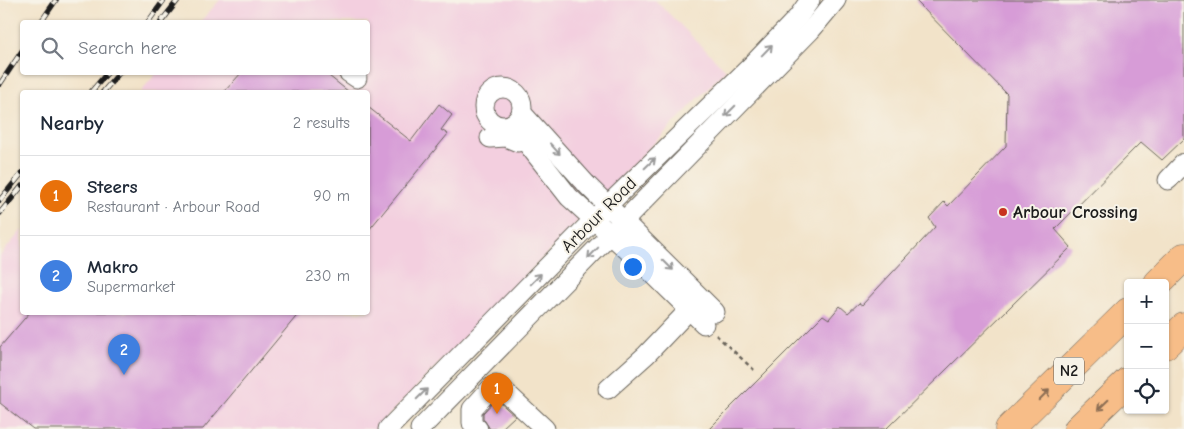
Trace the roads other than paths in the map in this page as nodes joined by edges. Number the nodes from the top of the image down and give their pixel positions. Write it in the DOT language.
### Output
graph roads {
  1 [pos="810,0"];
  2 [pos="836,0"];
  3 [pos="490,138"];
  4 [pos="534,152"];
  5 [pos="1184,163"];
  6 [pos="1168,180"];
  7 [pos="608,205"];
  8 [pos="593,220"];
  9 [pos="625,222"];
  10 [pos="611,235"];
  11 [pos="1184,257"];
  12 [pos="1162,279"];
  13 [pos="689,310"];
  14 [pos="1124,316"];
  15 [pos="1184,326"];
  16 [pos="1169,341"];
  17 [pos="1124,385"];
  18 [pos="608,389"];
  19 [pos="388,429"];
  20 [pos="420,429"];
  21 [pos="478,429"];
  22 [pos="545,429"];
  23 [pos="1010,429"];
  24 [pos="1078,429"];
  7 -- 1 [label="street, Arbour Road, one-way"];
  2 -- 9 [label="street, Arbour Road, one-way"];
  3 -- 4 [label="street"];
  4 -- 7 [label="street, one-way"];
  4 -- 8 [label="street"];
  5 -- 6 [label="street"];
  7 -- 8 [label="street, Arbour Road"];
  7 -- 9 [label="street"];
  8 -- 10 [label="street"];
  19 -- 8 [label="street, Arbour Road, one-way"];
  9 -- 10 [label="street, Arbour Road"];
  9 -- 13 [label="street, one-way"];
  10 -- 13 [label="street"];
  10 -- 20 [label="street, Arbour Road, one-way"];
  11 -- 12 [label="highway"];
  13 -- 18 [label="street"];
  23 -- 14 [label="highway, N2, one-way"];
  15 -- 16 [label="highway"];
  17 -- 24 [label="highway, one-way"];
  21 -- 22 [label="street"];
}
